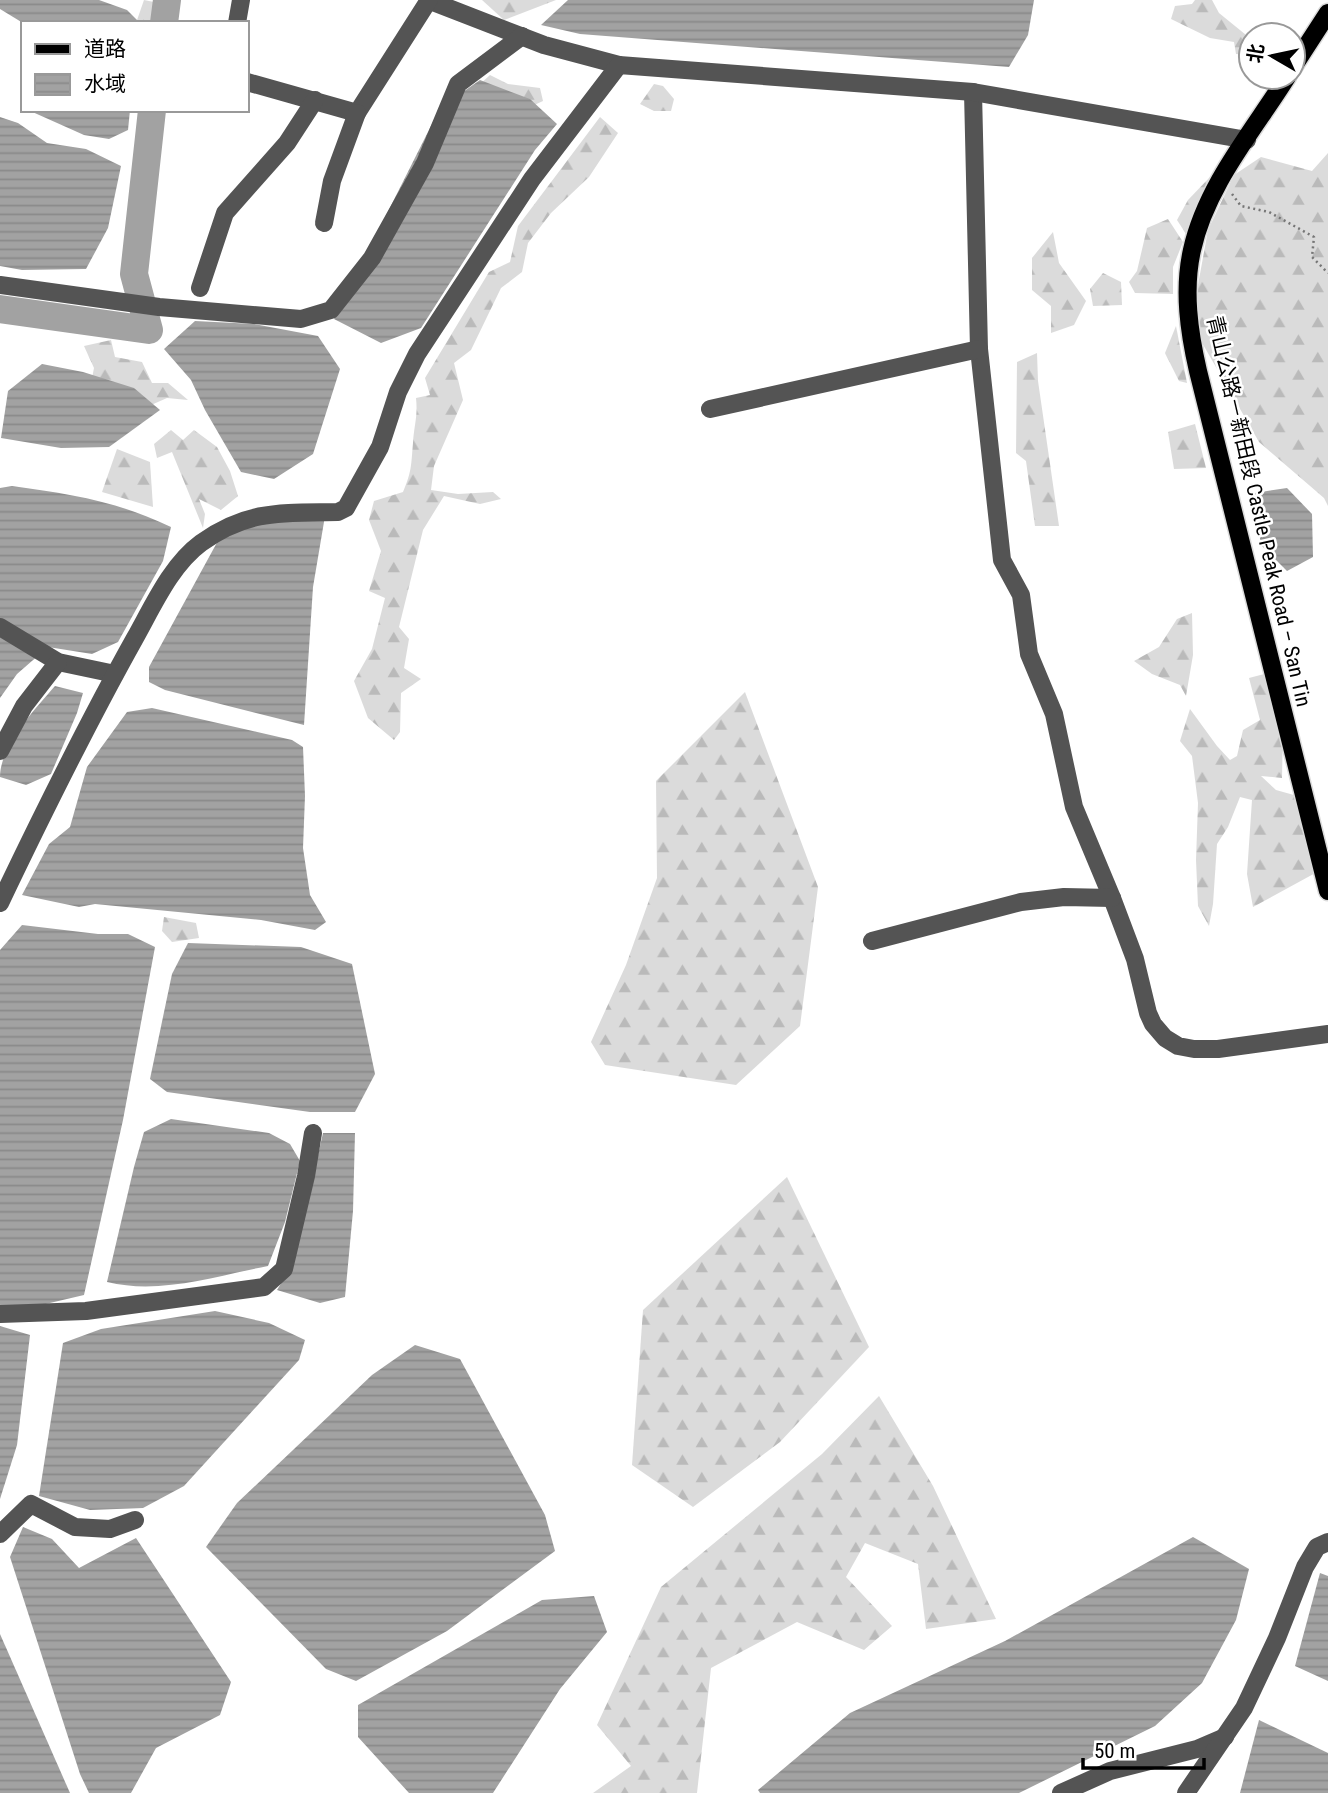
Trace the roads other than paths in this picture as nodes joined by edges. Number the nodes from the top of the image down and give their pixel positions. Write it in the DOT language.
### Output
graph roads {
  1 [pos="242,0"];
  2 [pos="437,2"];
  3 [pos="1328,13"];
  4 [pos="237,21"];
  5 [pos="522,36"];
  6 [pos="1307,46"];
  7 [pos="619,65"];
  8 [pos="248,82"];
  9 [pos="1278,91"];
  10 [pos="973,92"];
  11 [pos="315,100"];
  12 [pos="358,113"];
  13 [pos="1247,140"];
  14 [pos="324,223"];
  15 [pos="0,285"];
  16 [pos="200,288"];
  17 [pos="979,349"];
  18 [pos="710,409"];
  19 [pos="0,627"];
  20 [pos="58,662"];
  21 [pos="115,674"];
  22 [pos="0,751"];
  23 [pos="1328,891"];
  24 [pos="1112,898"];
  25 [pos="0,903"];
  26 [pos="872,940"];
  27 [pos="1328,1034"];
  28 [pos="313,1133"];
  29 [pos="0,1314"];
  30 [pos="135,1520"];
  31 [pos="0,1534"];
  32 [pos="1328,1542"];
  33 [pos="1225,1737"];
  34 [pos="1061,1793"];
  35 [pos="1186,1793"];
  1 -- 4 [label="street"];
  2 -- 5 [label="street"];
  2 -- 12 [label="street"];
  3 -- 6 [label="main road"];
  5 -- 7 [label="street"];
  5 -- 15 [label="street"];
  7 -- 10 [label="street"];
  7 -- 21 [label="street"];
  8 -- 11 [label="street"];
  9 -- 13 [label="main road, 青山公路－新田段 Castle Peak Road – San Tin"];
  10 -- 13 [label="street"];
  10 -- 17 [label="street"];
  11 -- 12 [label="street"];
  11 -- 16 [label="street"];
  12 -- 14 [label="street"];
  13 -- 23 [label="main road, 青山公路－新田段 Castle Peak Road – San Tin"];
  17 -- 18 [label="street"];
  17 -- 24 [label="street"];
  19 -- 20 [label="street"];
  20 -- 21 [label="street"];
  20 -- 22 [label="street"];
  21 -- 25 [label="street"];
  24 -- 26 [label="street"];
  24 -- 27 [label="street"];
  28 -- 29 [label="street"];
  30 -- 31 [label="street"];
  32 -- 33 [label="street"];
  33 -- 34 [label="street"];
  33 -- 35 [label="street"];
}
